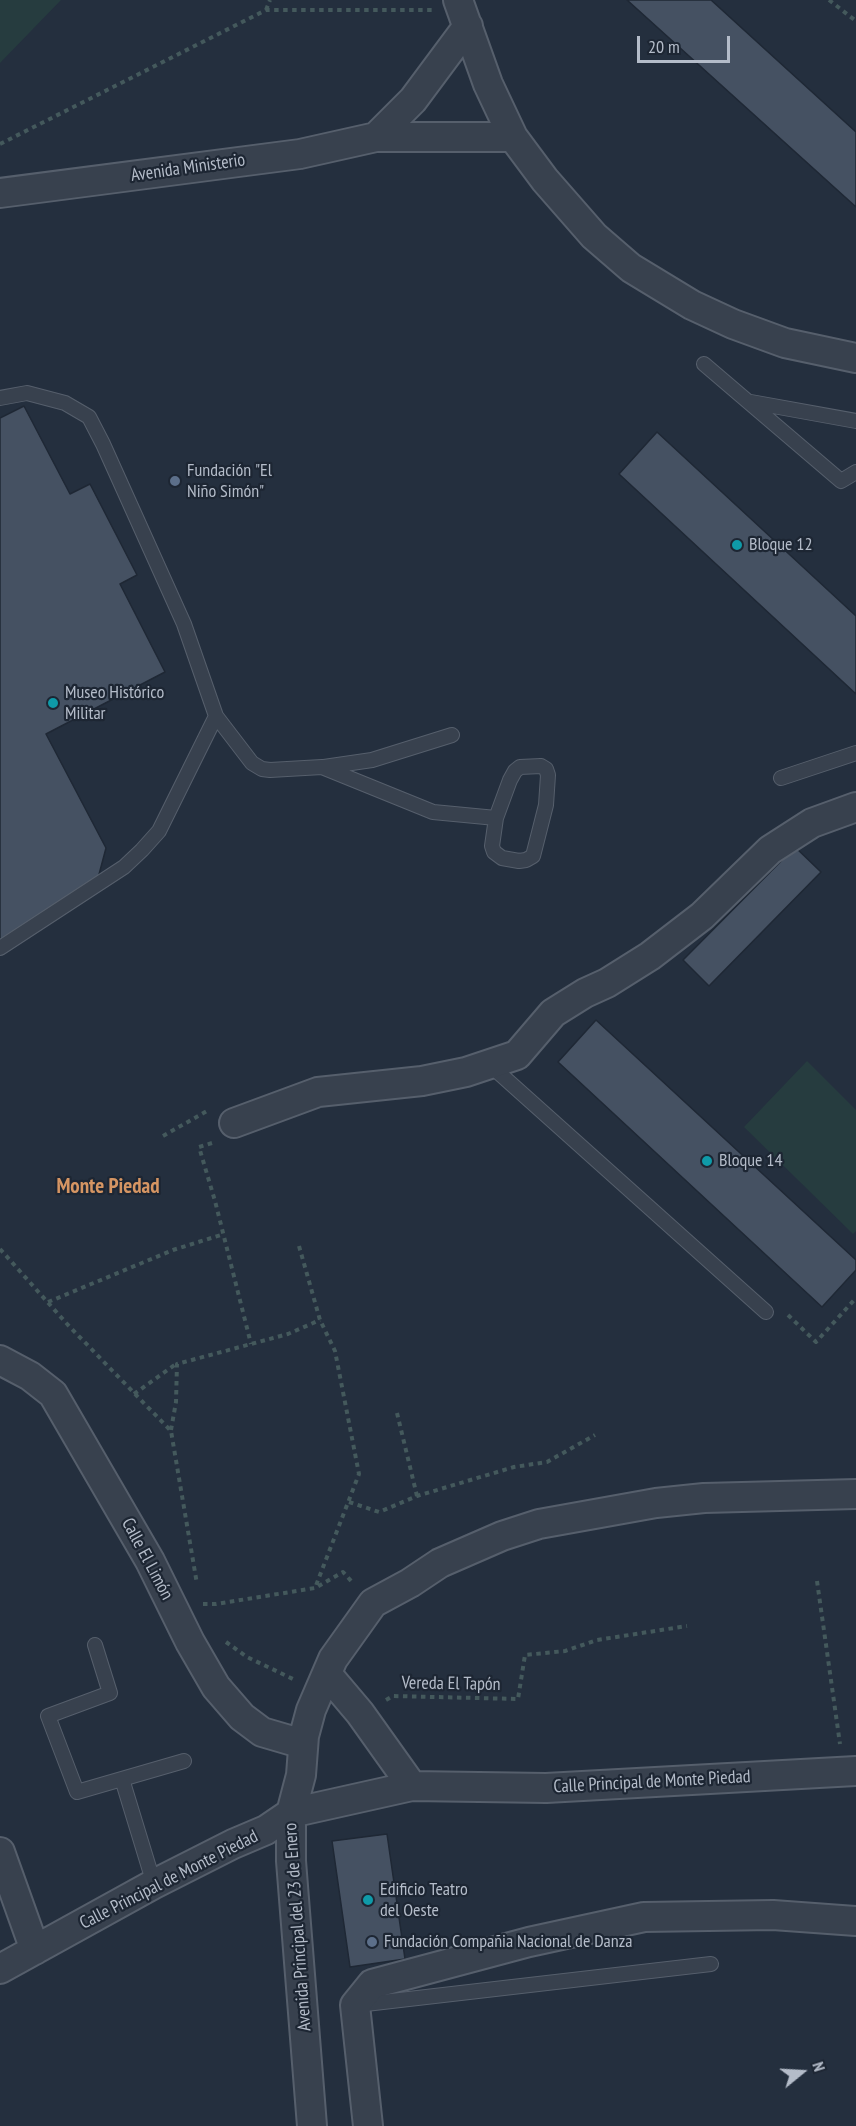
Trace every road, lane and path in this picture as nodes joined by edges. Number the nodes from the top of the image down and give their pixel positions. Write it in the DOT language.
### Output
graph roads {
  1 [pos="270,0"];
  2 [pos="829,0"];
  3 [pos="266,10"];
  4 [pos="463,13"];
  5 [pos="856,21"];
  6 [pos="376,137"];
  7 [pos="513,137"];
  8 [pos="0,144"];
  9 [pos="0,193"];
  10 [pos="856,358"];
  11 [pos="705,364"];
  12 [pos="0,398"];
  13 [pos="749,402"];
  14 [pos="856,421"];
  15 [pos="856,472"];
  16 [pos="216,716"];
  17 [pos="452,735"];
  18 [pos="856,753"];
  19 [pos="322,767"];
  20 [pos="782,778"];
  21 [pos="856,807"];
  22 [pos="496,818"];
  23 [pos="0,948"];
  24 [pos="489,1064"];
  25 [pos="234,1123"];
  26 [pos="163,1136"];
  27 [pos="224,1234"];
  28 [pos="299,1246"];
  29 [pos="0,1249"];
  30 [pos="48,1302"];
  31 [pos="766,1312"];
  32 [pos="320,1320"];
  33 [pos="250,1344"];
  34 [pos="0,1360"];
  35 [pos="177,1364"];
  36 [pos="134,1394"];
  37 [pos="397,1413"];
  38 [pos="171,1431"];
  39 [pos="595,1435"];
  40 [pos="856,1494"];
  41 [pos="417,1496"];
  42 [pos="349,1502"];
  43 [pos="817,1581"];
  44 [pos="315,1588"];
  45 [pos="198,1593"];
  46 [pos="373,1603"];
  47 [pos="205,1612"];
  48 [pos="687,1626"];
  49 [pos="218,1636"];
  50 [pos="95,1645"];
  51 [pos="323,1683"];
  52 [pos="360,1713"];
  53 [pos="303,1744"];
  54 [pos="184,1761"];
  55 [pos="850,1771"];
  56 [pos="123,1779"];
  57 [pos="412,1786"];
  58 [pos="291,1813"];
  59 [pos="0,1852"];
  60 [pos="154,1884"];
  61 [pos="856,1921"];
  62 [pos="35,1950"];
  63 [pos="711,1964"];
  64 [pos="0,1969"];
  65 [pos="364,1995"];
  66 [pos="312,2126"];
  67 [pos="368,2126"];
  1 -- 3 [label="path"];
  2 -- 5 [label="path"];
  3 -- 4 [label="path"];
  3 -- 8 [label="path"];
  4 -- 6 [label="street"];
  4 -- 7 [label="street"];
  6 -- 7 [label="street, Avenida Ministerio"];
  6 -- 9 [label="street, Avenida Ministerio"];
  7 -- 10 [label="street"];
  11 -- 13 [label="lane"];
  12 -- 16 [label="lane"];
  13 -- 14 [label="lane"];
  13 -- 15 [label="lane"];
  16 -- 19 [label="lane"];
  16 -- 23 [label="lane"];
  17 -- 19 [label="lane"];
  18 -- 20 [label="lane"];
  19 -- 22 [label="lane"];
  21 -- 24 [label="street"];
  22 -- 22 [label="lane"];
  24 -- 25 [label="street"];
  24 -- 31 [label="lane"];
  25 -- 26 [label="path"];
  25 -- 27 [label="path"];
  27 -- 30 [label="path"];
  27 -- 33 [label="path"];
  28 -- 32 [label="path"];
  29 -- 30 [label="path"];
  30 -- 36 [label="path"];
  32 -- 33 [label="path"];
  32 -- 42 [label="path"];
  33 -- 35 [label="path"];
  34 -- 53 [label="street, Calle El Limón"];
  35 -- 36 [label="path"];
  35 -- 38 [label="path"];
  36 -- 38 [label="path"];
  37 -- 41 [label="path"];
  38 -- 45 [label="path"];
  39 -- 41 [label="path"];
  40 -- 46 [label="street, Avenida Principal del 23 de Enero"];
  41 -- 42 [label="path"];
  42 -- 44 [label="path"];
  43 -- 55 [label="path"];
  44 -- 46 [label="path"];
  44 -- 47 [label="path"];
  46 -- 51 [label="street, Avenida Principal del 23 de Enero"];
  48 -- 52 [label="path, Vereda El Tapón"];
  49 -- 51 [label="path"];
  50 -- 56 [label="lane"];
  51 -- 52 [label="street"];
  51 -- 53 [label="street, Avenida Principal del 23 de Enero"];
  52 -- 57 [label="street"];
  53 -- 58 [label="street, Avenida Principal del 23 de Enero"];
  54 -- 56 [label="lane"];
  55 -- 57 [label="street, Calle Principal de Monte Piedad"];
  56 -- 60 [label="lane"];
  57 -- 58 [label="street, Calle Principal de Monte Piedad"];
  58 -- 60 [label="street, Calle Principal de Monte Piedad"];
  58 -- 66 [label="street, Avenida Principal del 23 de Enero"];
  59 -- 62 [label="street"];
  60 -- 62 [label="street, Calle Principal de Monte Piedad"];
  61 -- 65 [label="street"];
  62 -- 64 [label="street, Calle Principal de Monte Piedad"];
  63 -- 65 [label="lane"];
  65 -- 67 [label="street"];
}
